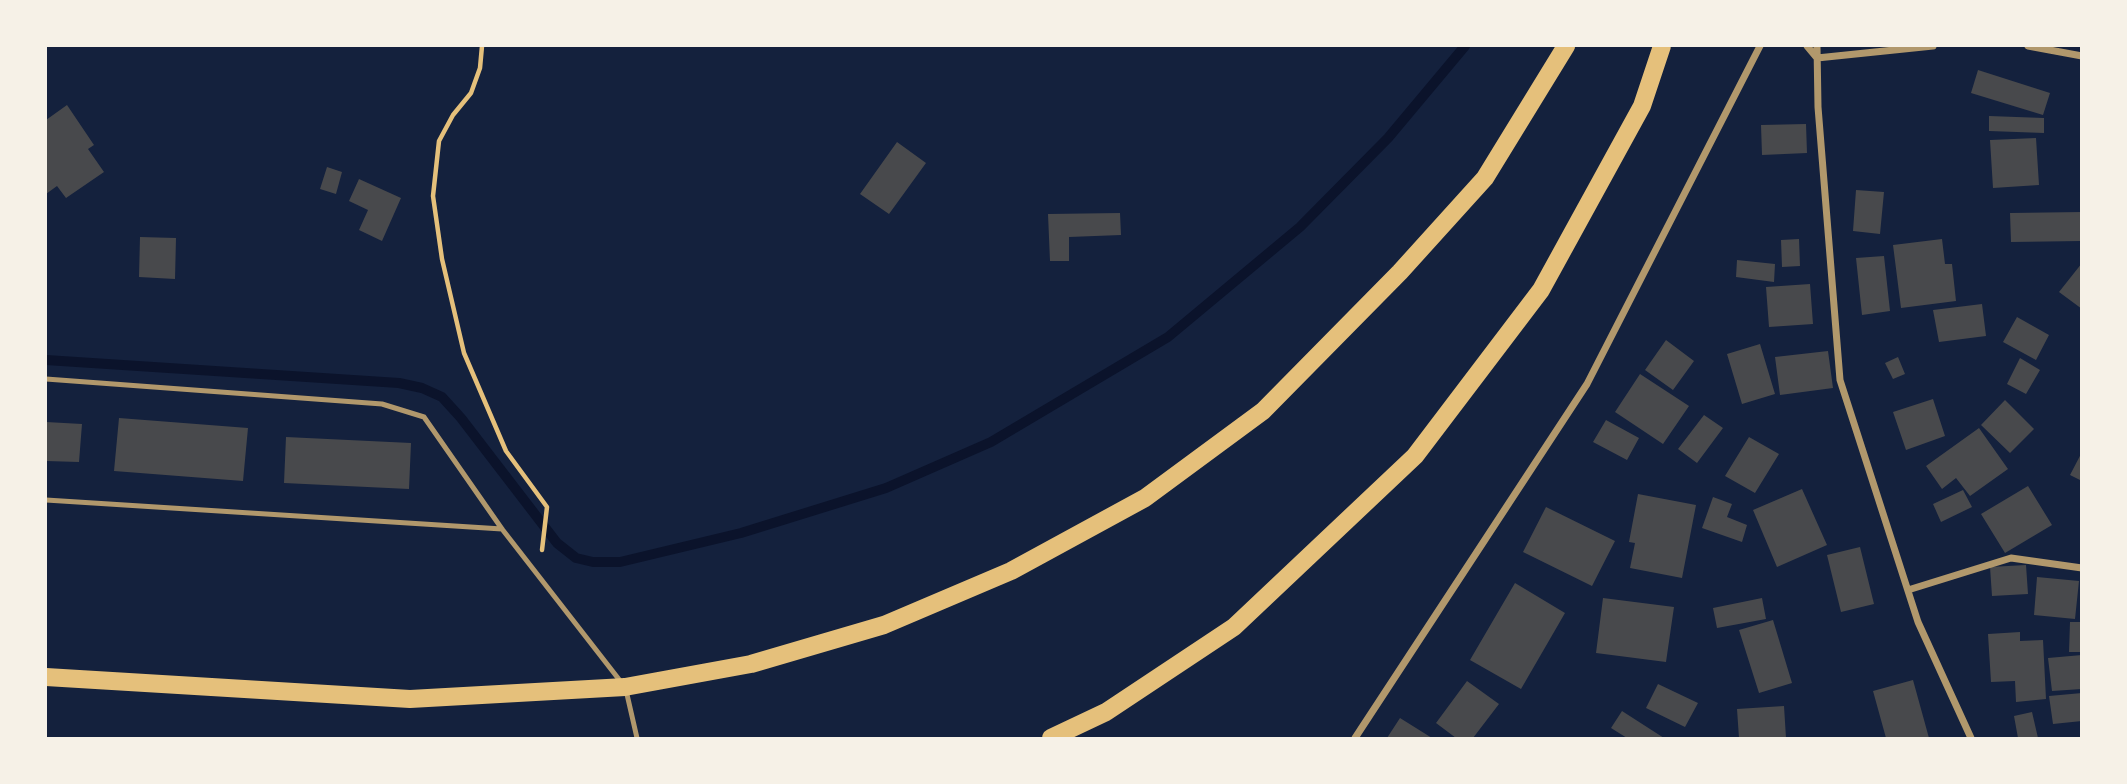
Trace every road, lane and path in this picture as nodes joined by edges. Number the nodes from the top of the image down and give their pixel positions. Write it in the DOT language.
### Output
graph roads {
  1 [pos="482,46"];
  2 [pos="1566,46"];
  3 [pos="1662,46"];
  4 [pos="1760,46"];
  5 [pos="1807,46"];
  6 [pos="1817,46"];
  7 [pos="1933,46"];
  8 [pos="2028,46"];
  9 [pos="2081,56"];
  10 [pos="1817,58"];
  11 [pos="46,379"];
  12 [pos="46,500"];
  13 [pos="502,529"];
  14 [pos="542,529"];
  15 [pos="2081,568"];
  16 [pos="1908,590"];
  17 [pos="46,677"];
  18 [pos="625,687"];
  19 [pos="637,738"];
  20 [pos="1051,738"];
  21 [pos="1356,738"];
  22 [pos="1971,738"];
  1 -- 14 [label="path"];
  2 -- 18 [label="main road"];
  3 -- 20 [label="main road"];
  4 -- 21 [label="street"];
  5 -- 10 [label="street"];
  6 -- 10 [label="street"];
  7 -- 10 [label="street"];
  8 -- 9 [label="street"];
  10 -- 16 [label="street"];
  11 -- 13 [label="lane"];
  12 -- 13 [label="lane"];
  13 -- 18 [label="lane"];
  15 -- 16 [label="street"];
  16 -- 22 [label="street"];
  17 -- 18 [label="main road"];
  18 -- 19 [label="lane"];
}
